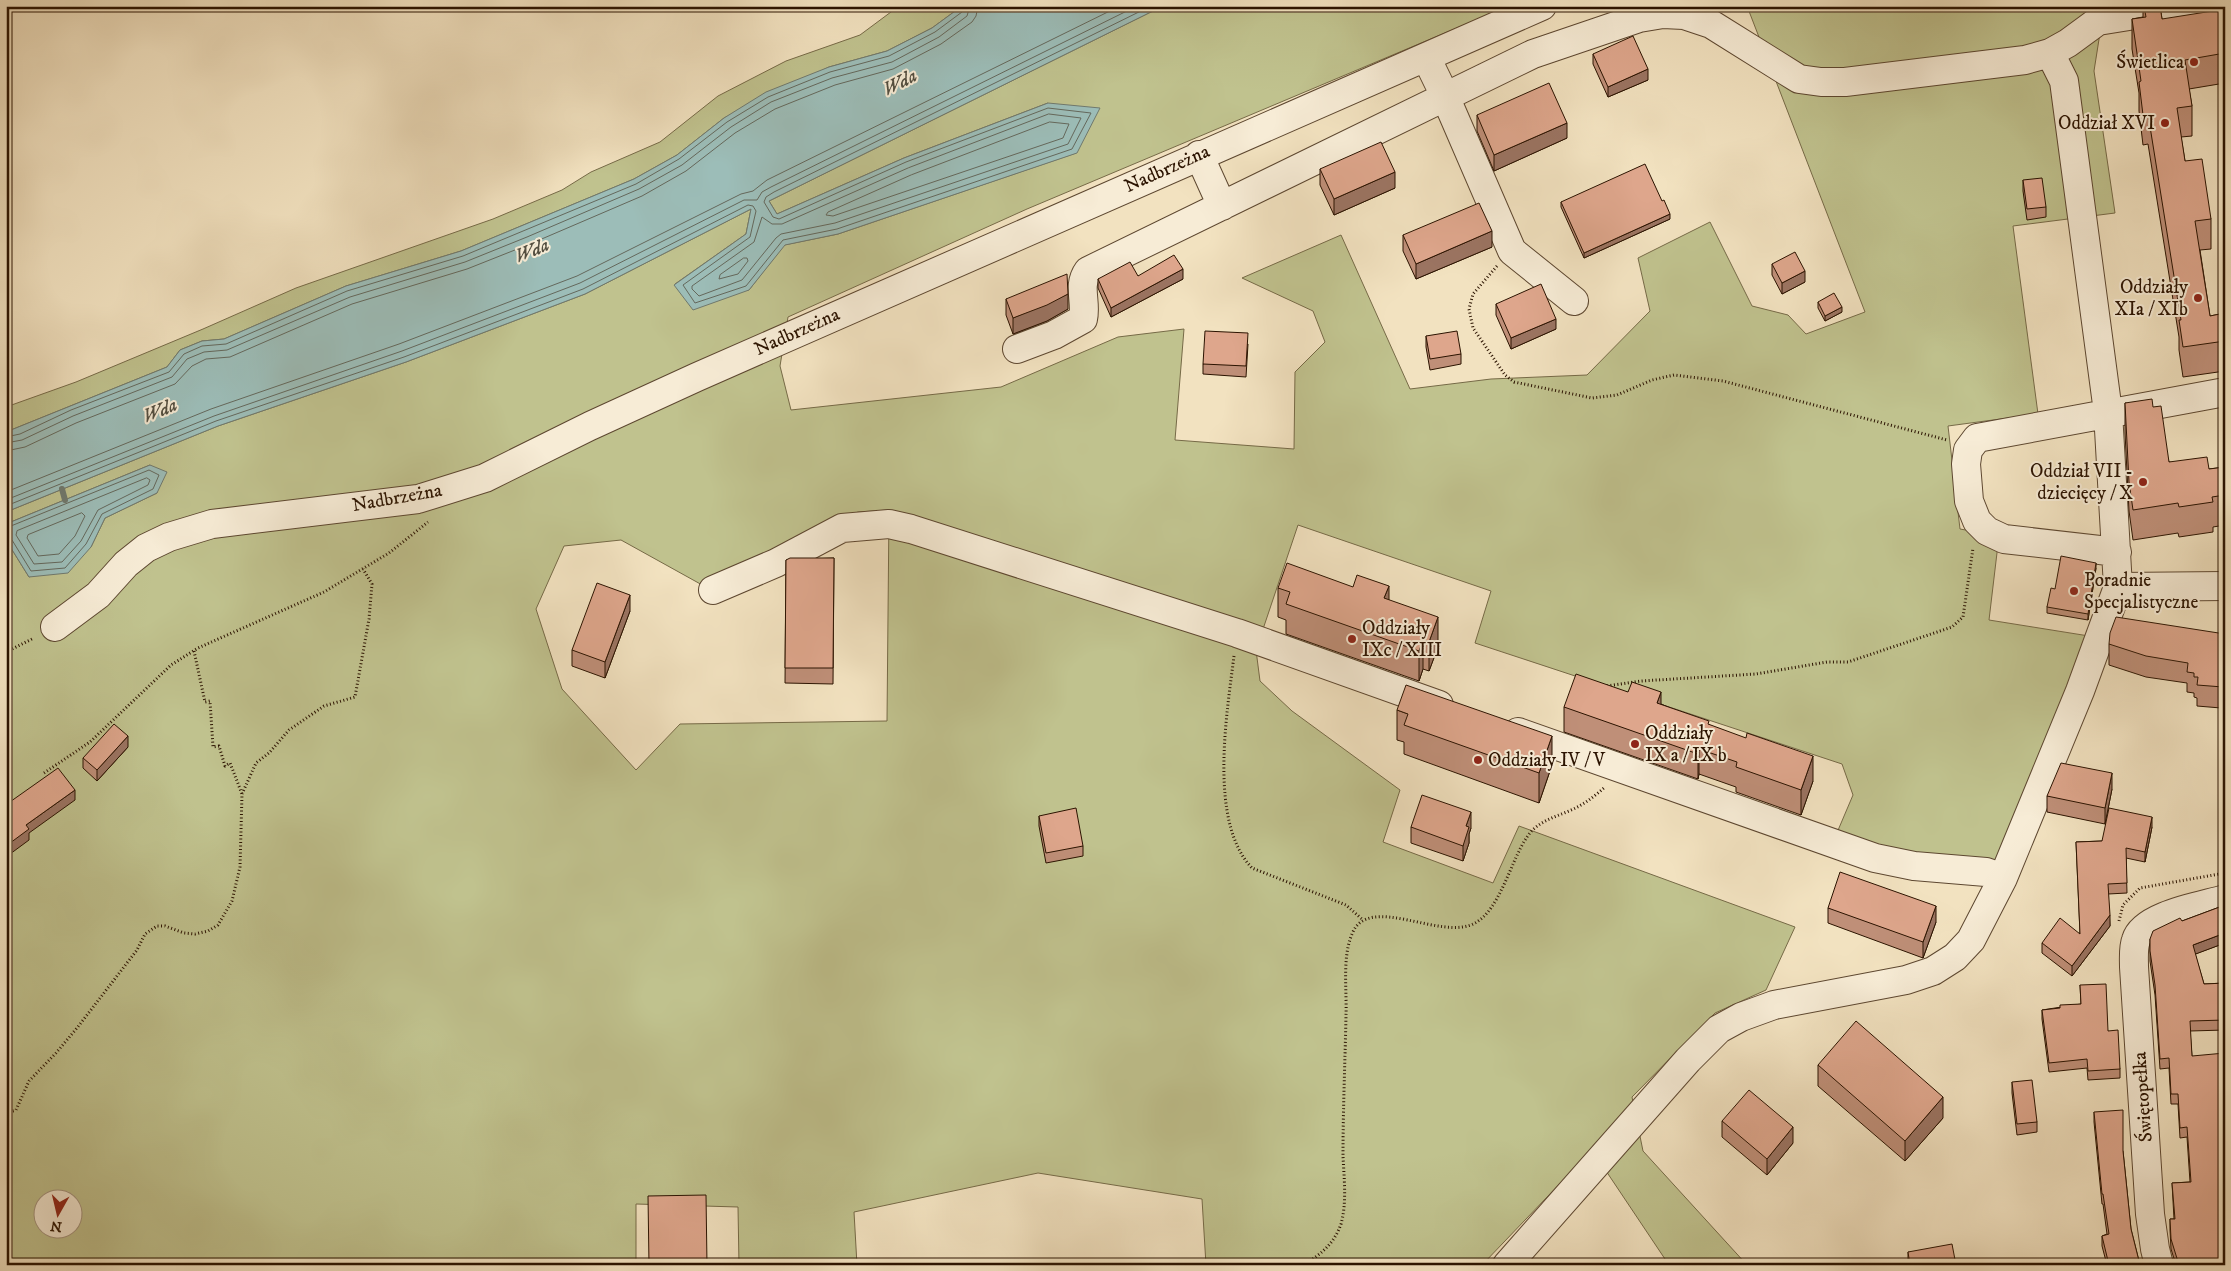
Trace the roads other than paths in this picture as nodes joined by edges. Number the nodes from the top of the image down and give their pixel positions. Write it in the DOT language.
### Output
graph roads {
  1 [pos="1542,6"];
  2 [pos="2191,6"];
  3 [pos="2224,6"];
  4 [pos="2225,10"];
  5 [pos="2050,53"];
  6 [pos="1426,57"];
  7 [pos="1445,96"];
  8 [pos="1199,155"];
  9 [pos="1222,206"];
  10 [pos="1574,301"];
  11 [pos="1016,349"];
  12 [pos="2225,392"];
  13 [pos="2108,412"];
  14 [pos="2117,552"];
  15 [pos="2225,586"];
  16 [pos="2118,587"];
  17 [pos="713,590"];
  18 [pos="54,627"];
  19 [pos="1461,712"];
  20 [pos="1498,725"];
  21 [pos="2003,878"];
  22 [pos="2225,899"];
  23 [pos="1507,1265"];
  24 [pos="2160,1265"];
  1 -- 6 [label="street, Nadbrzeżna"];
  2 -- 5 [label="street"];
  3 -- 4 [label="street"];
  5 -- 7 [label="street"];
  5 -- 13 [label="street"];
  6 -- 7 [label="street"];
  6 -- 8 [label="street, Nadbrzeżna"];
  7 -- 9 [label="street"];
  7 -- 10 [label="street"];
  8 -- 9 [label="street"];
  8 -- 18 [label="street, Nadbrzeżna"];
  9 -- 11 [label="street"];
  12 -- 13 [label="street"];
  13 -- 14 [label="street"];
  13 -- 14 [label="street"];
  14 -- 16 [label="street"];
  15 -- 16 [label="street"];
  16 -- 21 [label="street"];
  17 -- 19 [label="street"];
  20 -- 21 [label="street"];
  21 -- 23 [label="street"];
  22 -- 24 [label="street, Świętopełka"];
}
